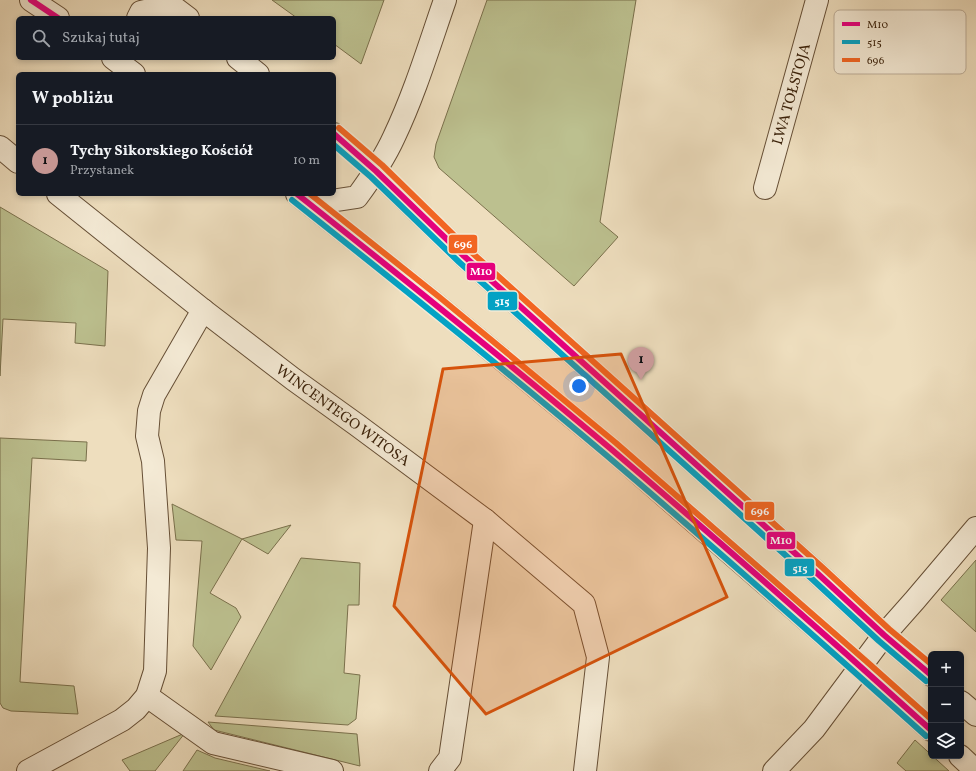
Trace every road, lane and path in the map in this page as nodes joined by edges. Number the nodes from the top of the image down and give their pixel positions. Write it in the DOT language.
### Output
graph roads {
  1 [pos="31,0"];
  2 [pos="445,0"];
  3 [pos="817,0"];
  4 [pos="174,8"];
  5 [pos="55,16"];
  6 [pos="139,16"];
  7 [pos="240,60"];
  8 [pos="256,72"];
  9 [pos="336,136"];
  10 [pos="0,148"];
  11 [pos="16,160"];
  12 [pos="376,171"];
  13 [pos="764,188"];
  14 [pos="60,196"];
  15 [pos="304,199"];
  16 [pos="203,310"];
  17 [pos="485,520"];
  18 [pos="976,528"];
  19 [pos="884,635"];
  20 [pos="861,667"];
  21 [pos="928,672"];
  22 [pos="147,696"];
  23 [pos="964,705"];
  24 [pos="976,715"];
  25 [pos="928,727"];
  26 [pos="963,759"];
  27 [pos="28,771"];
  28 [pos="332,771"];
  29 [pos="440,771"];
  30 [pos="585,771"];
  31 [pos="774,771"];
  32 [pos="976,771"];
  1 -- 5 [label="street"];
  2 -- 12 [label="street"];
  3 -- 13 [label="street, LWA TOŁSTOJA"];
  4 -- 6 [label="street"];
  7 -- 8 [label="street"];
  9 -- 12 [label="street"];
  10 -- 11 [label="street"];
  12 -- 15 [label="street"];
  12 -- 19 [label="street"];
  14 -- 16 [label="street, WINCENTEGO WITOSA"];
  15 -- 20 [label="street"];
  16 -- 17 [label="street, WINCENTEGO WITOSA"];
  16 -- 22 [label="street"];
  17 -- 29 [label="street"];
  17 -- 30 [label="street, WINCENTEGO WITOSA"];
  18 -- 19 [label="street"];
  19 -- 20 [label="street"];
  19 -- 21 [label="street"];
  20 -- 25 [label="street"];
  20 -- 31 [label="street"];
  22 -- 27 [label="street"];
  22 -- 28 [label="street"];
  23 -- 24 [label="street"];
  26 -- 32 [label="street"];
}
